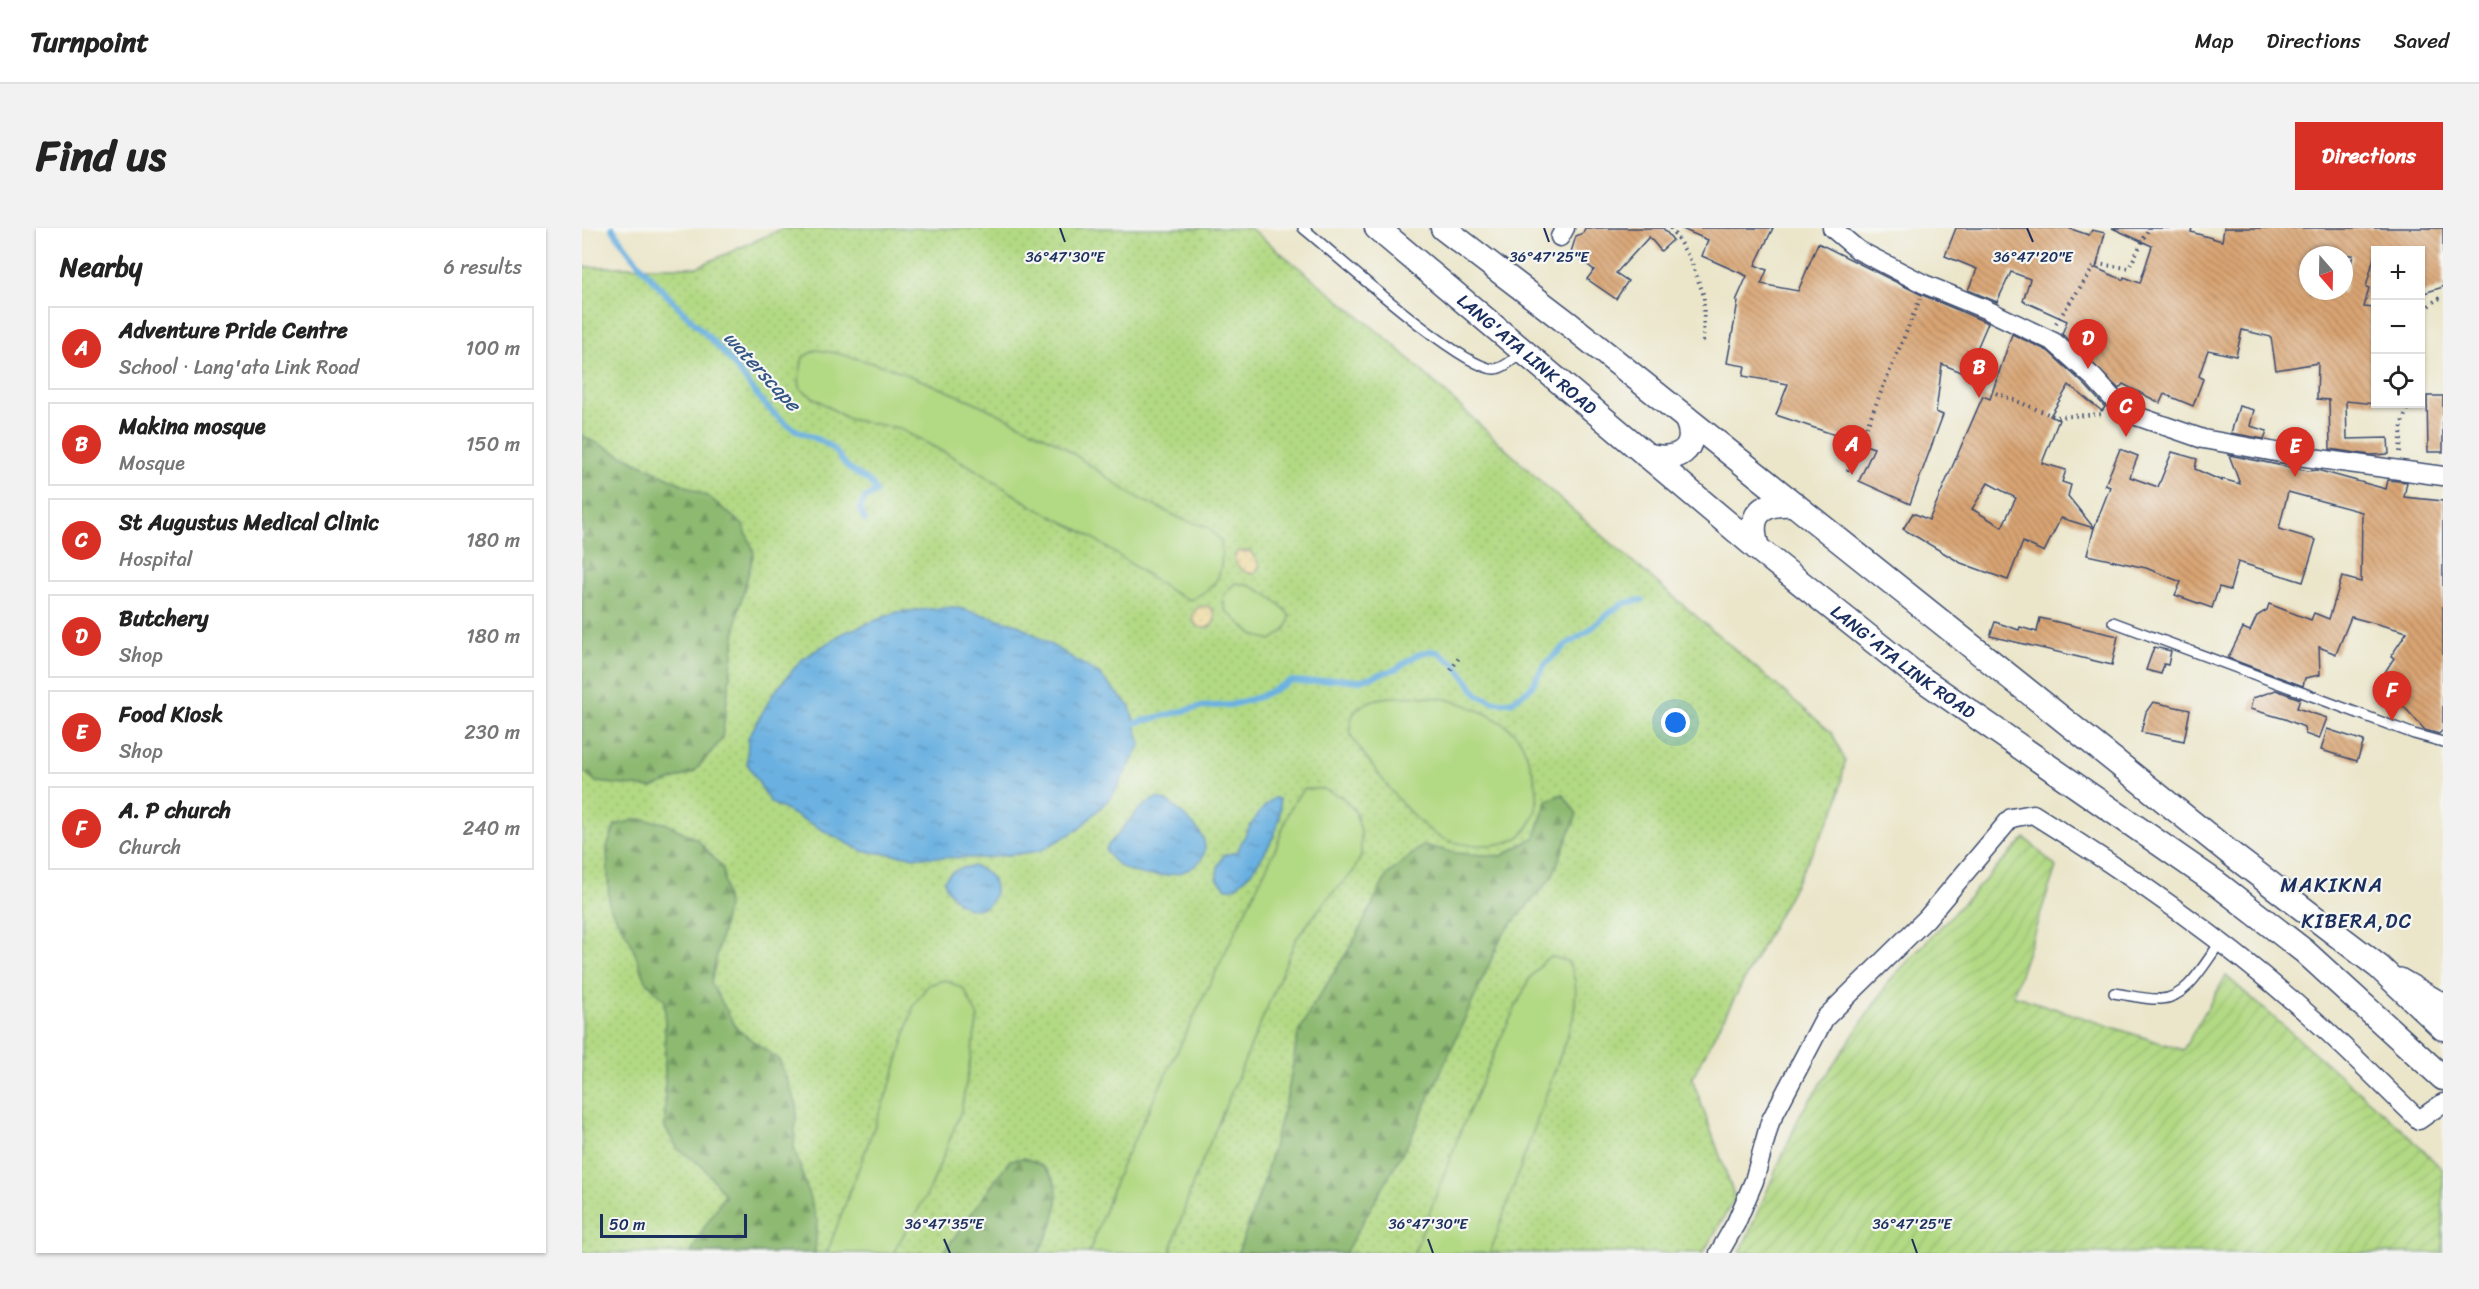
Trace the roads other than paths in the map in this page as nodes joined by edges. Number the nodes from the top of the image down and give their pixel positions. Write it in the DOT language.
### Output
graph roads {
  1 [pos="1303,228"];
  2 [pos="1377,228"];
  3 [pos="1443,228"];
  4 [pos="1832,228"];
  5 [pos="1524,352"];
  6 [pos="1686,418"];
  7 [pos="1646,455"];
  8 [pos="2443,476"];
  9 [pos="1794,504"];
  10 [pos="1757,548"];
  11 [pos="2113,622"];
  12 [pos="2443,742"];
  13 [pos="2220,943"];
  14 [pos="2379,967"];
  15 [pos="2114,993"];
  16 [pos="2443,1004"];
  17 [pos="2443,1028"];
  18 [pos="2443,1078"];
  19 [pos="2443,1103"];
  20 [pos="1719,1253"];
  1 -- 5 [label="lane"];
  2 -- 5 [label="main road, LANG'ATA LINK ROAD"];
  3 -- 6 [label="main road"];
  4 -- 8 [label="street"];
  5 -- 7 [label="main road, LANG'ATA LINK ROAD"];
  6 -- 7 [label="main road"];
  6 -- 9 [label="main road"];
  7 -- 10 [label="main road, LANG'ATA LINK ROAD"];
  9 -- 10 [label="main road"];
  9 -- 14 [label="main road"];
  10 -- 18 [label="main road, LANG'ATA LINK ROAD"];
  11 -- 12 [label="lane"];
  13 -- 15 [label="lane"];
  13 -- 19 [label="street"];
  13 -- 20 [label="street"];
  14 -- 16 [label="street"];
  14 -- 17 [label="main road"];
}
